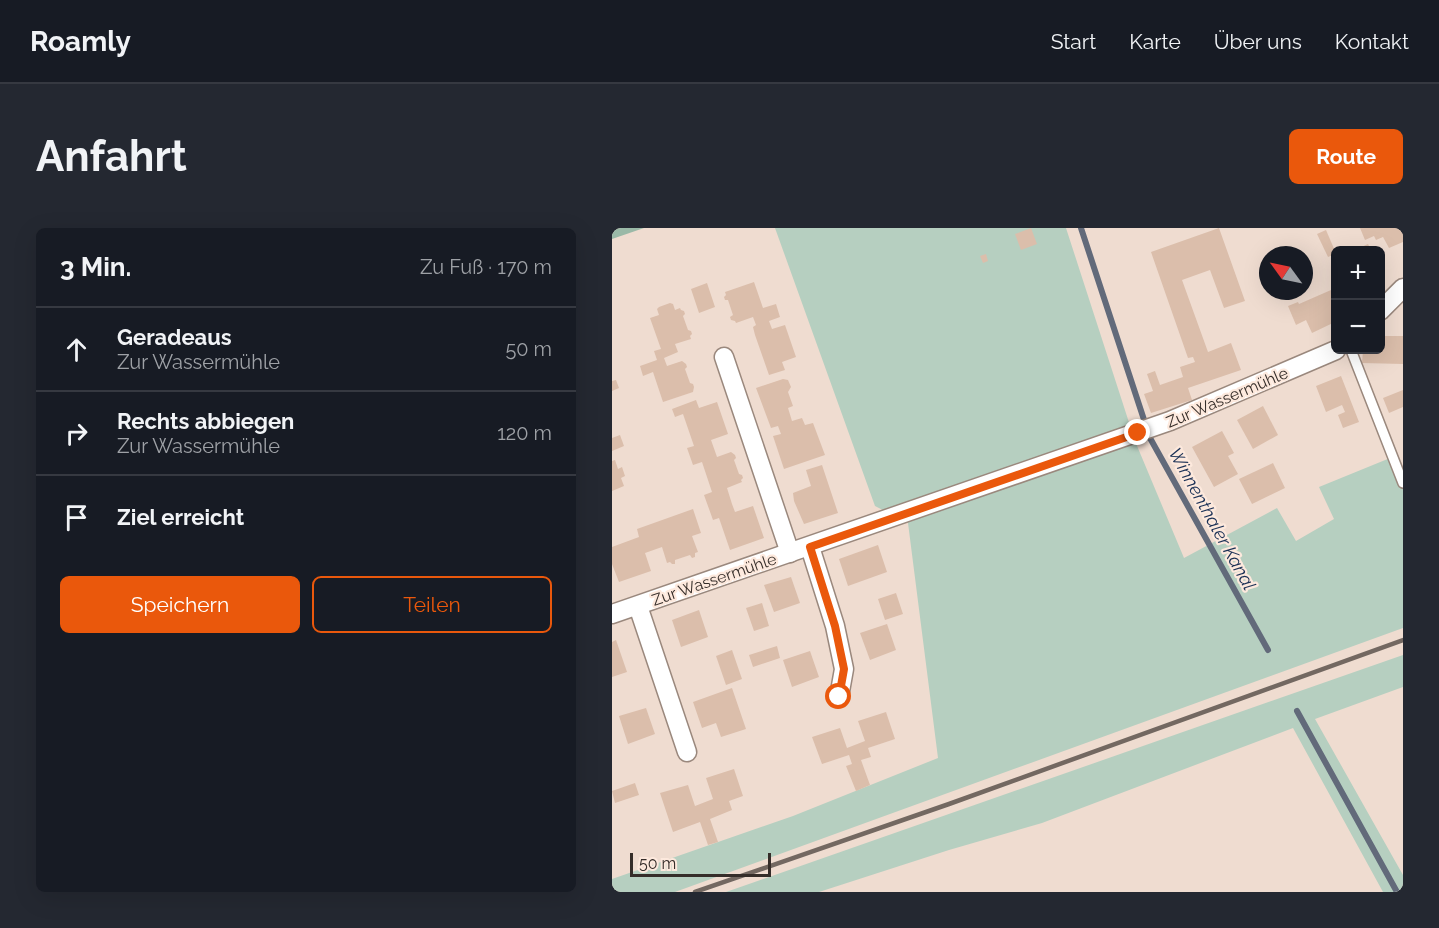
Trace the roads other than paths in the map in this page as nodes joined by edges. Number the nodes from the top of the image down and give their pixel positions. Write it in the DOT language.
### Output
graph roads {
  1 [pos="1403,288"];
  2 [pos="1385,306"];
  3 [pos="1331,352"];
  4 [pos="1353,354"];
  5 [pos="724,357"];
  6 [pos="1403,483"];
  7 [pos="810,547"];
  8 [pos="790,553"];
  9 [pos="638,606"];
  10 [pos="612,614"];
  11 [pos="839,697"];
  12 [pos="687,752"];
  1 -- 2 [label="street"];
  3 -- 7 [label="street, Zur Wassermühle"];
  4 -- 6 [label="lane"];
  5 -- 8 [label="street, Zur Wassermühle"];
  7 -- 8 [label="street, Zur Wassermühle"];
  7 -- 11 [label="street"];
  8 -- 9 [label="street, Zur Wassermühle"];
  9 -- 10 [label="street, Zur Wassermühle"];
  9 -- 12 [label="street, Zur Wassermühle"];
}
